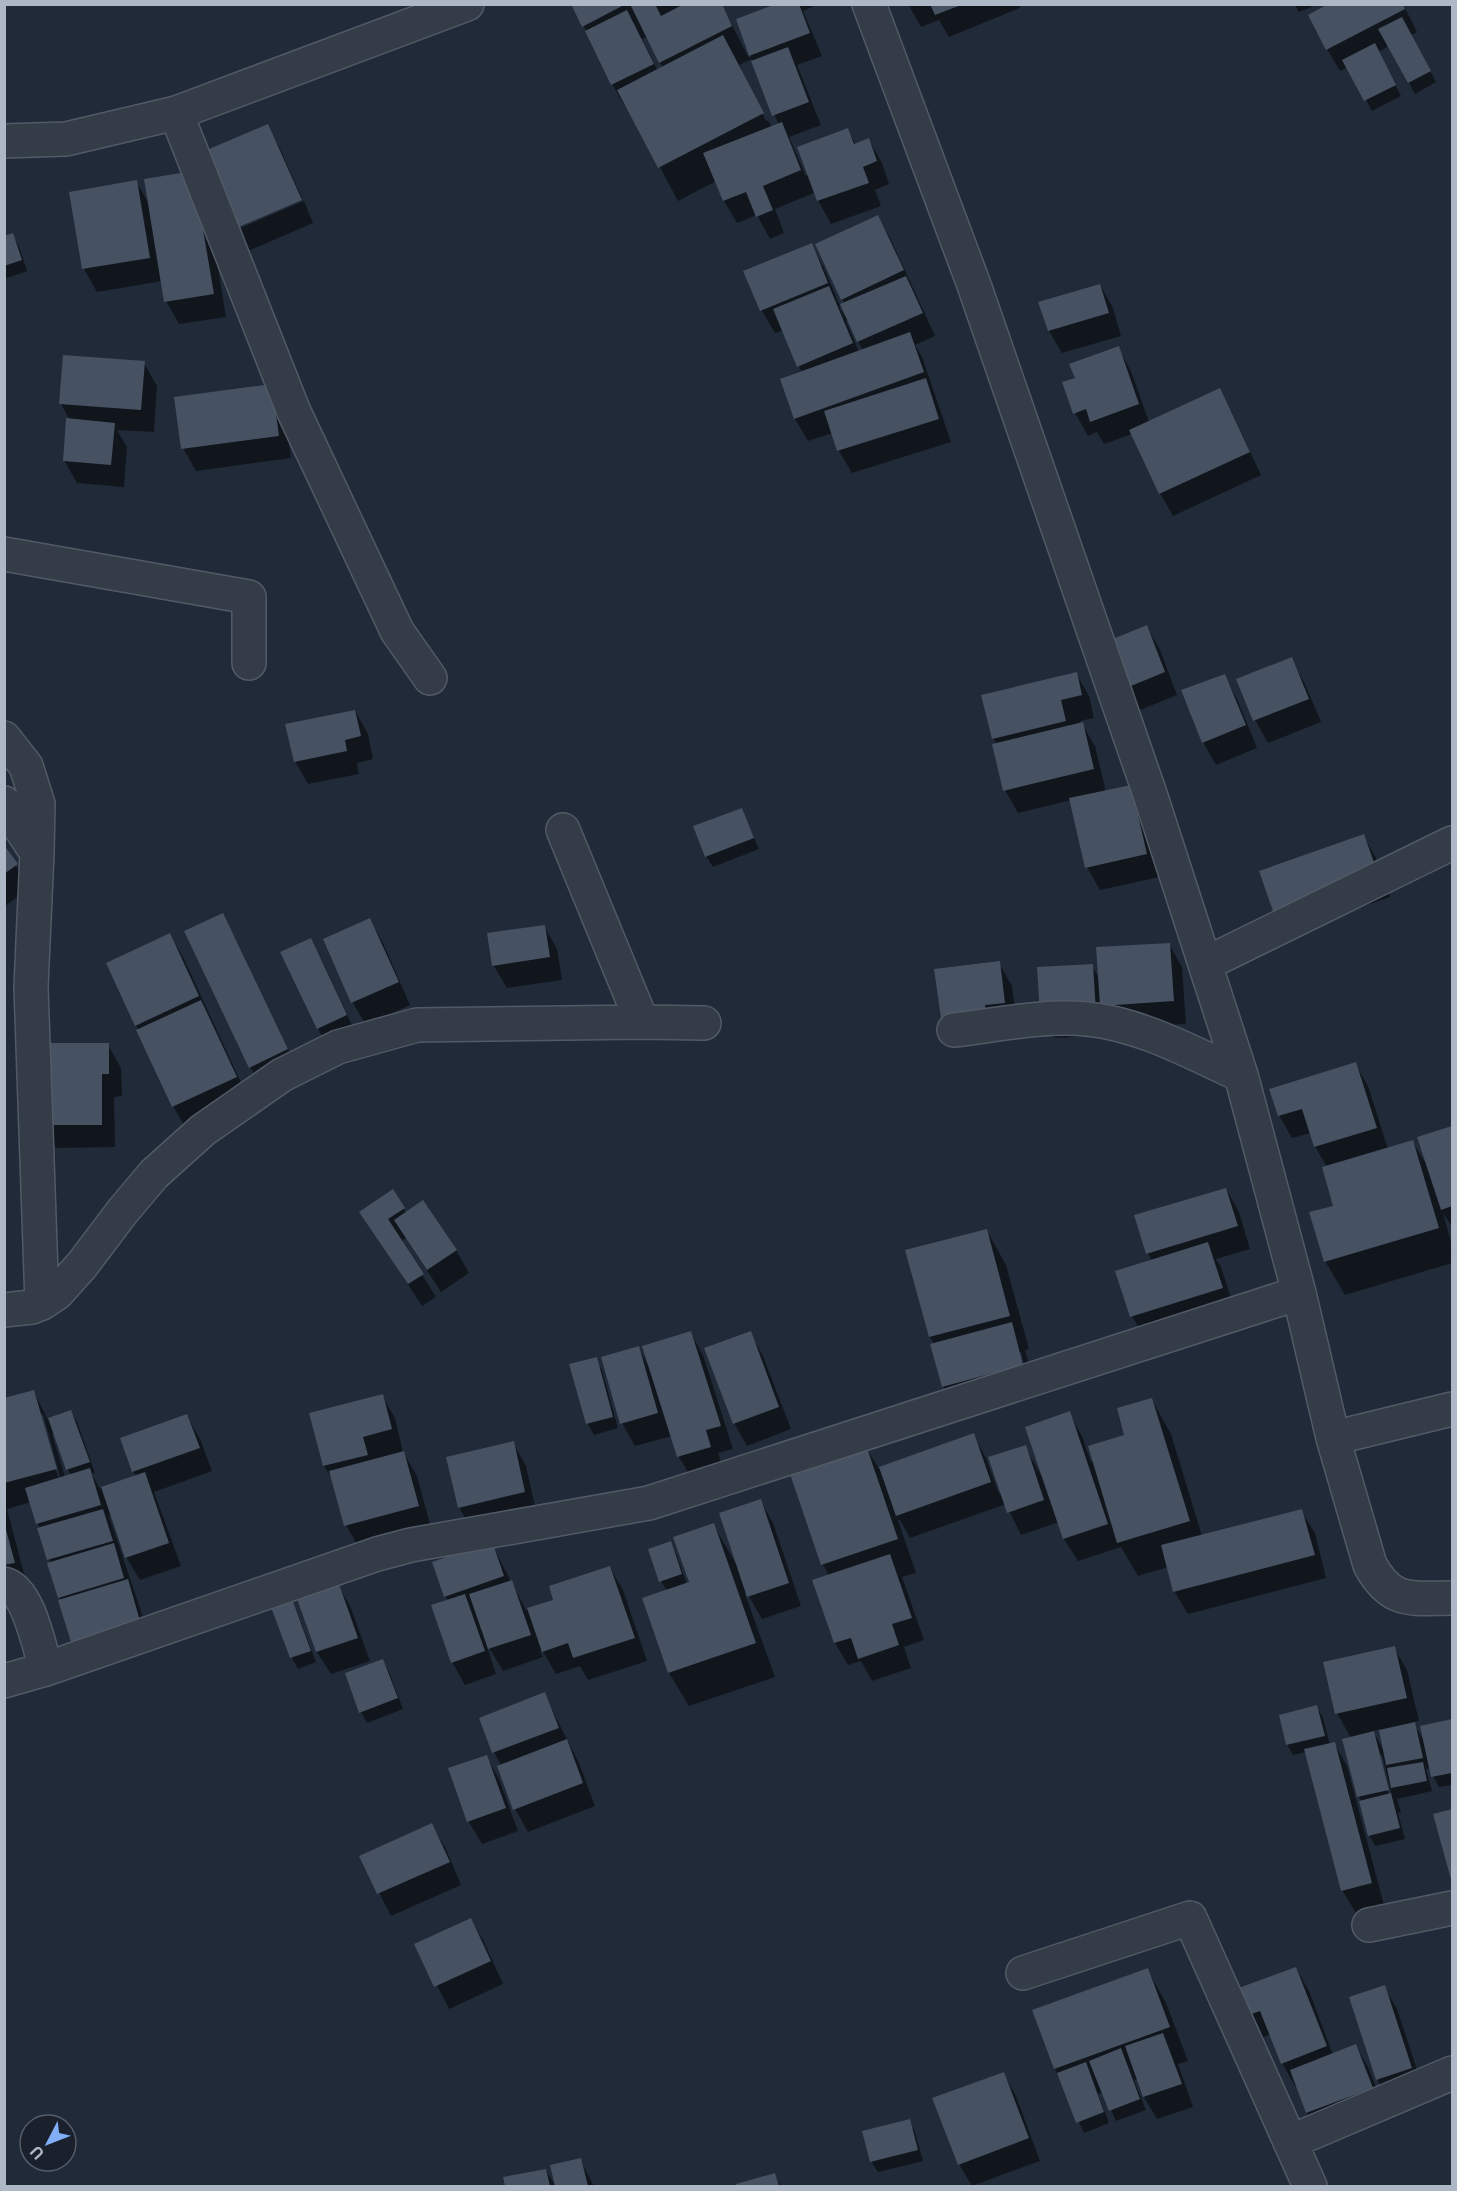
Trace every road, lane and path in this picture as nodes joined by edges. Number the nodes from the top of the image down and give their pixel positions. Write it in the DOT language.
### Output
graph roads {
  1 [pos="467,4"];
  2 [pos="869,4"];
  3 [pos="176,113"];
  4 [pos="4,141"];
  5 [pos="4,554"];
  6 [pos="249,663"];
  7 [pos="430,678"];
  8 [pos="4,738"];
  9 [pos="4,803"];
  10 [pos="563,830"];
  11 [pos="1452,843"];
  12 [pos="37,853"];
  13 [pos="1205,964"];
  14 [pos="642,1022"];
  15 [pos="704,1023"];
  16 [pos="954,1030"];
  17 [pos="1241,1075"];
  18 [pos="1299,1293"];
  19 [pos="42,1303"];
  20 [pos="4,1311"];
  21 [pos="1452,1409"];
  22 [pos="1333,1438"];
  23 [pos="4,1584"];
  24 [pos="1452,1598"];
  25 [pos="46,1669"];
  26 [pos="4,1681"];
  27 [pos="1452,1908"];
  28 [pos="1369,1925"];
  29 [pos="1023,1973"];
  30 [pos="1452,2073"];
  31 [pos="1290,2142"];
  32 [pos="1310,2187"];
  1 -- 3 [label="street"];
  2 -- 13 [label="street"];
  3 -- 4 [label="street"];
  3 -- 7 [label="street"];
  5 -- 6 [label="street"];
  8 -- 12 [label="street"];
  9 -- 12 [label="street"];
  10 -- 14 [label="street"];
  11 -- 13 [label="street"];
  12 -- 19 [label="street"];
  13 -- 17 [label="street"];
  14 -- 15 [label="street"];
  14 -- 19 [label="street"];
  16 -- 17 [label="street"];
  17 -- 18 [label="street"];
  18 -- 22 [label="street"];
  18 -- 25 [label="street"];
  19 -- 20 [label="street"];
  21 -- 22 [label="street"];
  22 -- 24 [label="street"];
  23 -- 25 [label="street"];
  25 -- 26 [label="street"];
  27 -- 28 [label="street"];
  29 -- 31 [label="street"];
  30 -- 31 [label="street"];
  31 -- 32 [label="street"];
}
